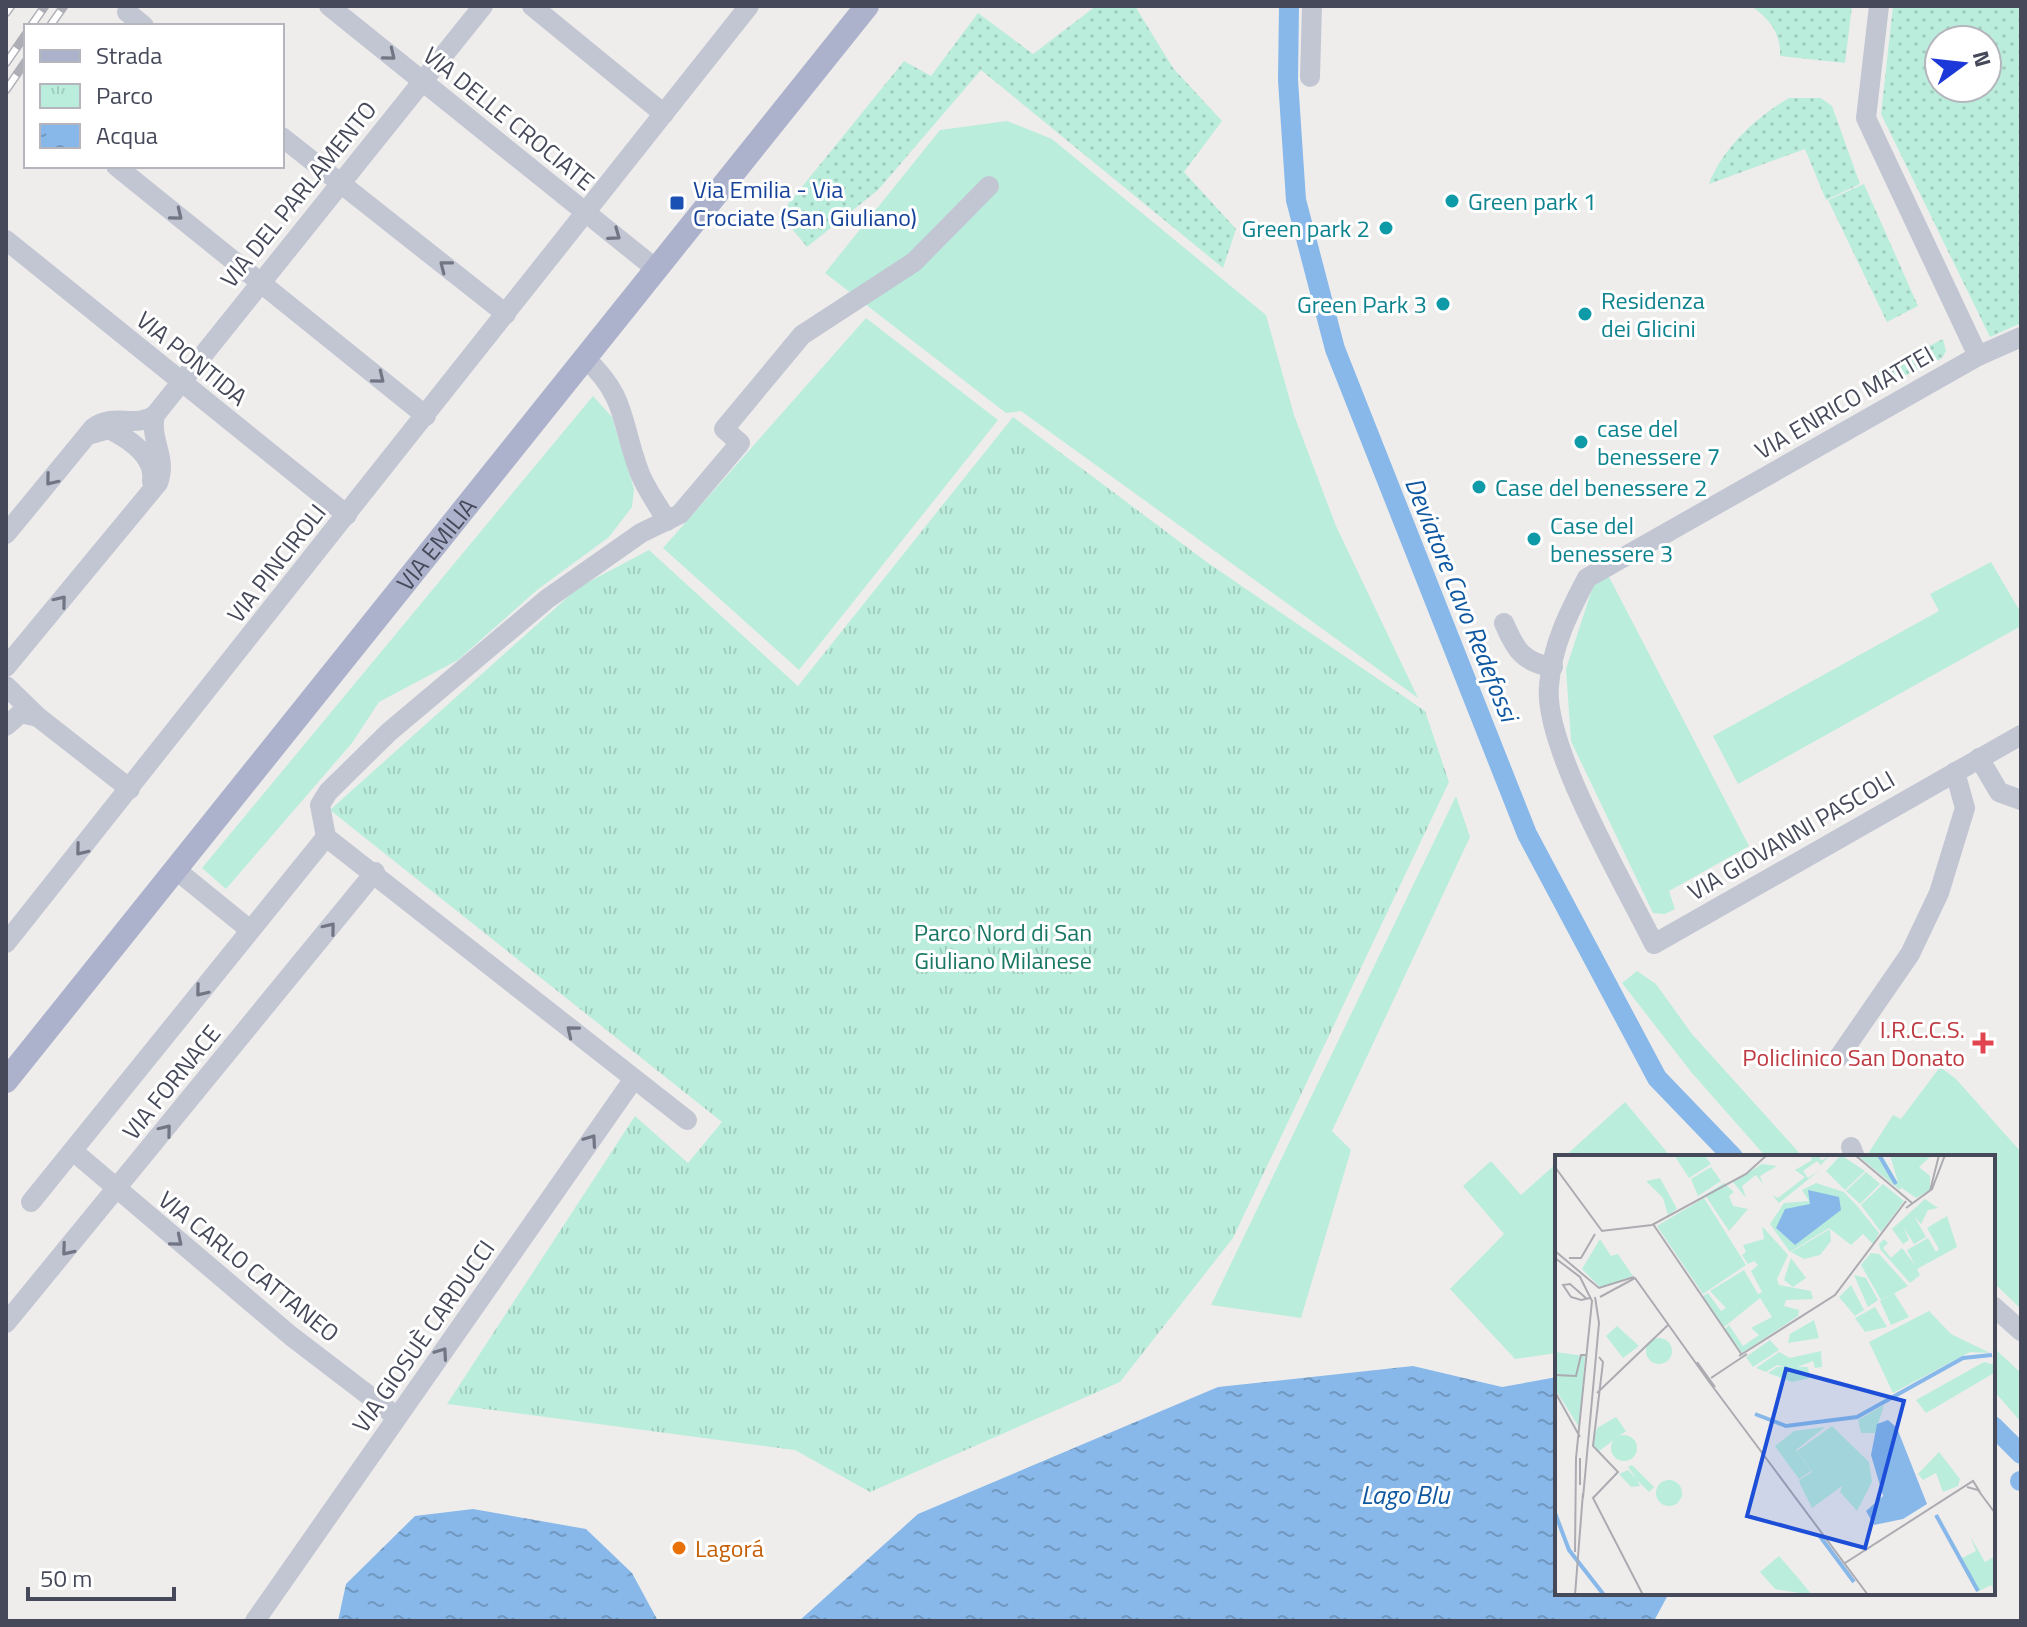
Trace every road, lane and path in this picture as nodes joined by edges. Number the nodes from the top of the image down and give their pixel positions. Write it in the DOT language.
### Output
graph roads {
  1 [pos="329,6"];
  2 [pos="483,6"];
  3 [pos="532,6"];
  4 [pos="749,6"];
  5 [pos="867,6"];
  6 [pos="1312,6"];
  7 [pos="1879,6"];
  8 [pos="127,12"];
  9 [pos="142,24"];
  10 [pos="1310,77"];
  11 [pos="421,81"];
  12 [pos="664,114"];
  13 [pos="284,139"];
  14 [pos="118,168"];
  15 [pos="341,184"];
  16 [pos="989,186"];
  17 [pos="586,214"];
  18 [pos="6,240"];
  19 [pos="656,269"];
  20 [pos="261,282"];
  21 [pos="506,314"];
  22 [pos="2021,337"];
  23 [pos="1978,356"];
  24 [pos="585,358"];
  25 [pos="180,383"];
  26 [pos="155,415"];
  27 [pos="426,416"];
  28 [pos="85,438"];
  29 [pos="146,496"];
  30 [pos="347,515"];
  31 [pos="667,521"];
  32 [pos="6,534"];
  33 [pos="1504,623"];
  34 [pos="8,667"];
  35 [pos="1553,667"];
  36 [pos="6,686"];
  37 [pos="38,717"];
  38 [pos="6,726"];
  39 [pos="2021,735"];
  40 [pos="1979,758"];
  41 [pos="1955,772"];
  42 [pos="130,789"];
  43 [pos="2021,800"];
  44 [pos="326,837"];
  45 [pos="175,869"];
  46 [pos="375,872"];
  47 [pos="250,930"];
  48 [pos="6,943"];
  49 [pos="1654,944"];
  50 [pos="1839,1057"];
  51 [pos="633,1080"];
  52 [pos="6,1081"];
  53 [pos="687,1120"];
  54 [pos="73,1151"];
  55 [pos="117,1191"];
  56 [pos="31,1202"];
  57 [pos="1995,1308"];
  58 [pos="6,1323"];
  59 [pos="2021,1331"];
  60 [pos="397,1417"];
  61 [pos="255,1621"];
  1 -- 11 [label="street, VIA DELLE CROCIATE, one-way"];
  2 -- 11 [label="street, VIA DEL PARLAMENTO"];
  3 -- 12 [label="street"];
  4 -- 12 [label="street, VIA PINCIROLI"];
  5 -- 19 [label="main road, VIA EMILIA"];
  6 -- 10 [label="street"];
  7 -- 23 [label="street"];
  8 -- 9 [label="street"];
  11 -- 15 [label="street, VIA DEL PARLAMENTO"];
  11 -- 17 [label="street, VIA DELLE CROCIATE"];
  12 -- 17 [label="street, VIA PINCIROLI"];
  13 -- 15 [label="street"];
  14 -- 20 [label="street, one-way"];
  15 -- 20 [label="street, VIA DEL PARLAMENTO"];
  21 -- 15 [label="street, one-way"];
  16 -- 31 [label="street"];
  17 -- 19 [label="street, VIA DELLE CROCIATE, one-way"];
  17 -- 21 [label="street, VIA PINCIROLI"];
  18 -- 25 [label="street, VIA PONTIDA"];
  19 -- 24 [label="main road, VIA EMILIA"];
  20 -- 25 [label="street, VIA DEL PARLAMENTO"];
  20 -- 27 [label="street, one-way"];
  21 -- 27 [label="street, VIA PINCIROLI"];
  22 -- 23 [label="street, VIA ENRICO MATTEI"];
  23 -- 35 [label="street, VIA ENRICO MATTEI"];
  24 -- 31 [label="street"];
  24 -- 45 [label="main road, VIA EMILIA"];
  25 -- 26 [label="street, VIA DEL PARLAMENTO"];
  25 -- 30 [label="street, VIA PONTIDA"];
  26 -- 28 [label="street"];
  26 -- 29 [label="street"];
  27 -- 30 [label="street, VIA PINCIROLI"];
  28 -- 29 [label="street"];
  28 -- 32 [label="street, one-way"];
  34 -- 29 [label="street, one-way"];
  30 -- 42 [label="street, VIA PINCIROLI"];
  31 -- 44 [label="street"];
  33 -- 35 [label="street"];
  35 -- 49 [label="street, VIA ENRICO MATTEI"];
  36 -- 37 [label="street"];
  37 -- 38 [label="street"];
  37 -- 42 [label="street"];
  39 -- 40 [label="street, VIA GIOVANNI PASCOLI"];
  40 -- 41 [label="street, VIA GIOVANNI PASCOLI"];
  40 -- 43 [label="street"];
  41 -- 49 [label="street, VIA GIOVANNI PASCOLI"];
  41 -- 50 [label="street"];
  42 -- 48 [label="street, VIA PINCIROLI, one-way"];
  44 -- 46 [label="street"];
  44 -- 47 [label="street"];
  45 -- 47 [label="street"];
  45 -- 52 [label="main road, VIA EMILIA"];
  51 -- 46 [label="street, one-way"];
  55 -- 46 [label="street, VIA FORNACE, one-way"];
  47 -- 54 [label="street, one-way"];
  51 -- 53 [label="street"];
  60 -- 51 [label="street, VIA GIOSUÈ CARDUCCI, one-way"];
  54 -- 55 [label="street, VIA CARLO CATTANEO"];
  54 -- 56 [label="street"];
  55 -- 58 [label="street, VIA FORNACE, one-way"];
  55 -- 60 [label="street, VIA CARLO CATTANEO, one-way"];
  57 -- 59 [label="street"];
  60 -- 61 [label="street, VIA GIOSUÈ CARDUCCI"];
}
